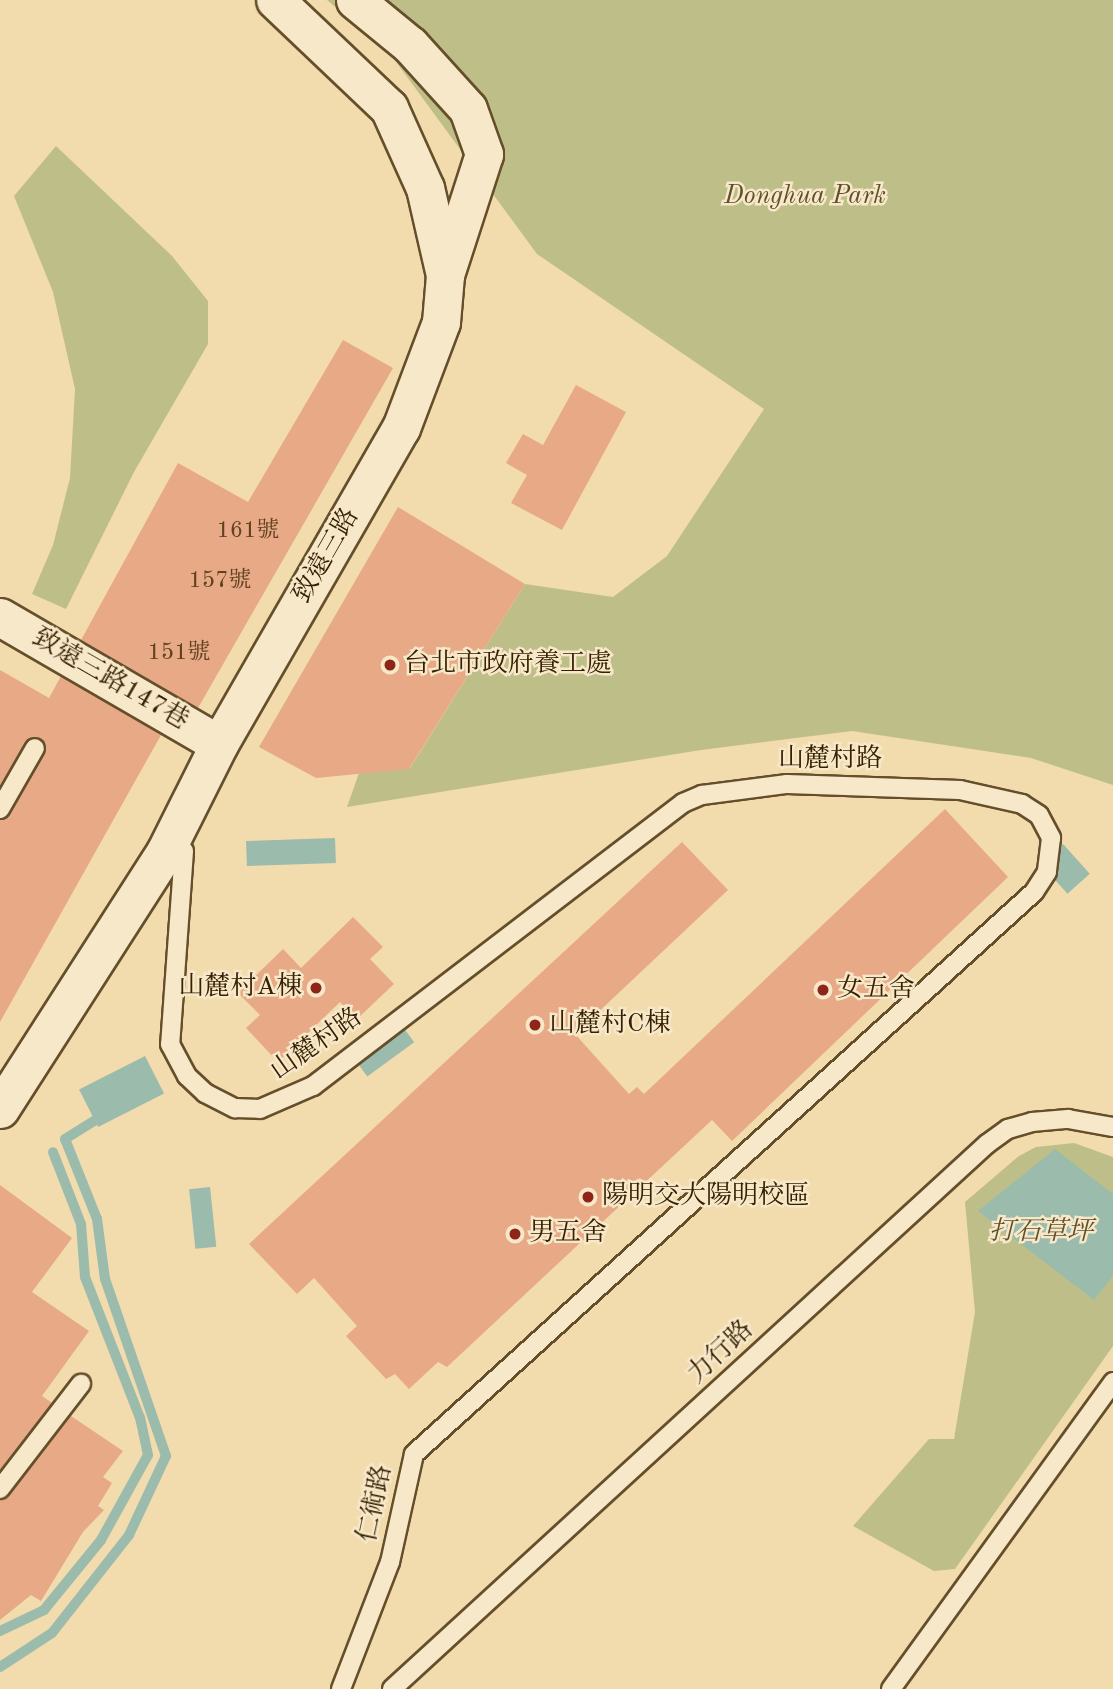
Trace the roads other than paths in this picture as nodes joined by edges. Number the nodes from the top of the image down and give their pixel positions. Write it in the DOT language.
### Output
graph roads {
  1 [pos="275,0"];
  2 [pos="355,0"];
  3 [pos="444,275"];
  4 [pos="1,621"];
  5 [pos="219,744"];
  6 [pos="35,748"];
  7 [pos="0,809"];
  8 [pos="168,844"];
  9 [pos="3,1097"];
  10 [pos="1113,1127"];
  11 [pos="511,1364"];
  12 [pos="1113,1382"];
  13 [pos="81,1384"];
  14 [pos="0,1489"];
  15 [pos="341,1689"];
  16 [pos="392,1689"];
  17 [pos="891,1689"];
  1 -- 3 [label="street, 致遠三路"];
  2 -- 3 [label="street"];
  3 -- 5 [label="street, 致遠三路"];
  4 -- 5 [label="street, 致遠三路147巷"];
  5 -- 8 [label="street, 致遠三路"];
  6 -- 7 [label="lane"];
  8 -- 9 [label="street, 致遠三路"];
  8 -- 11 [label="lane, 山麓村路"];
  10 -- 16 [label="lane, 力行路"];
  11 -- 15 [label="lane, 仁術路"];
  12 -- 17 [label="lane"];
  13 -- 14 [label="lane"];
}
